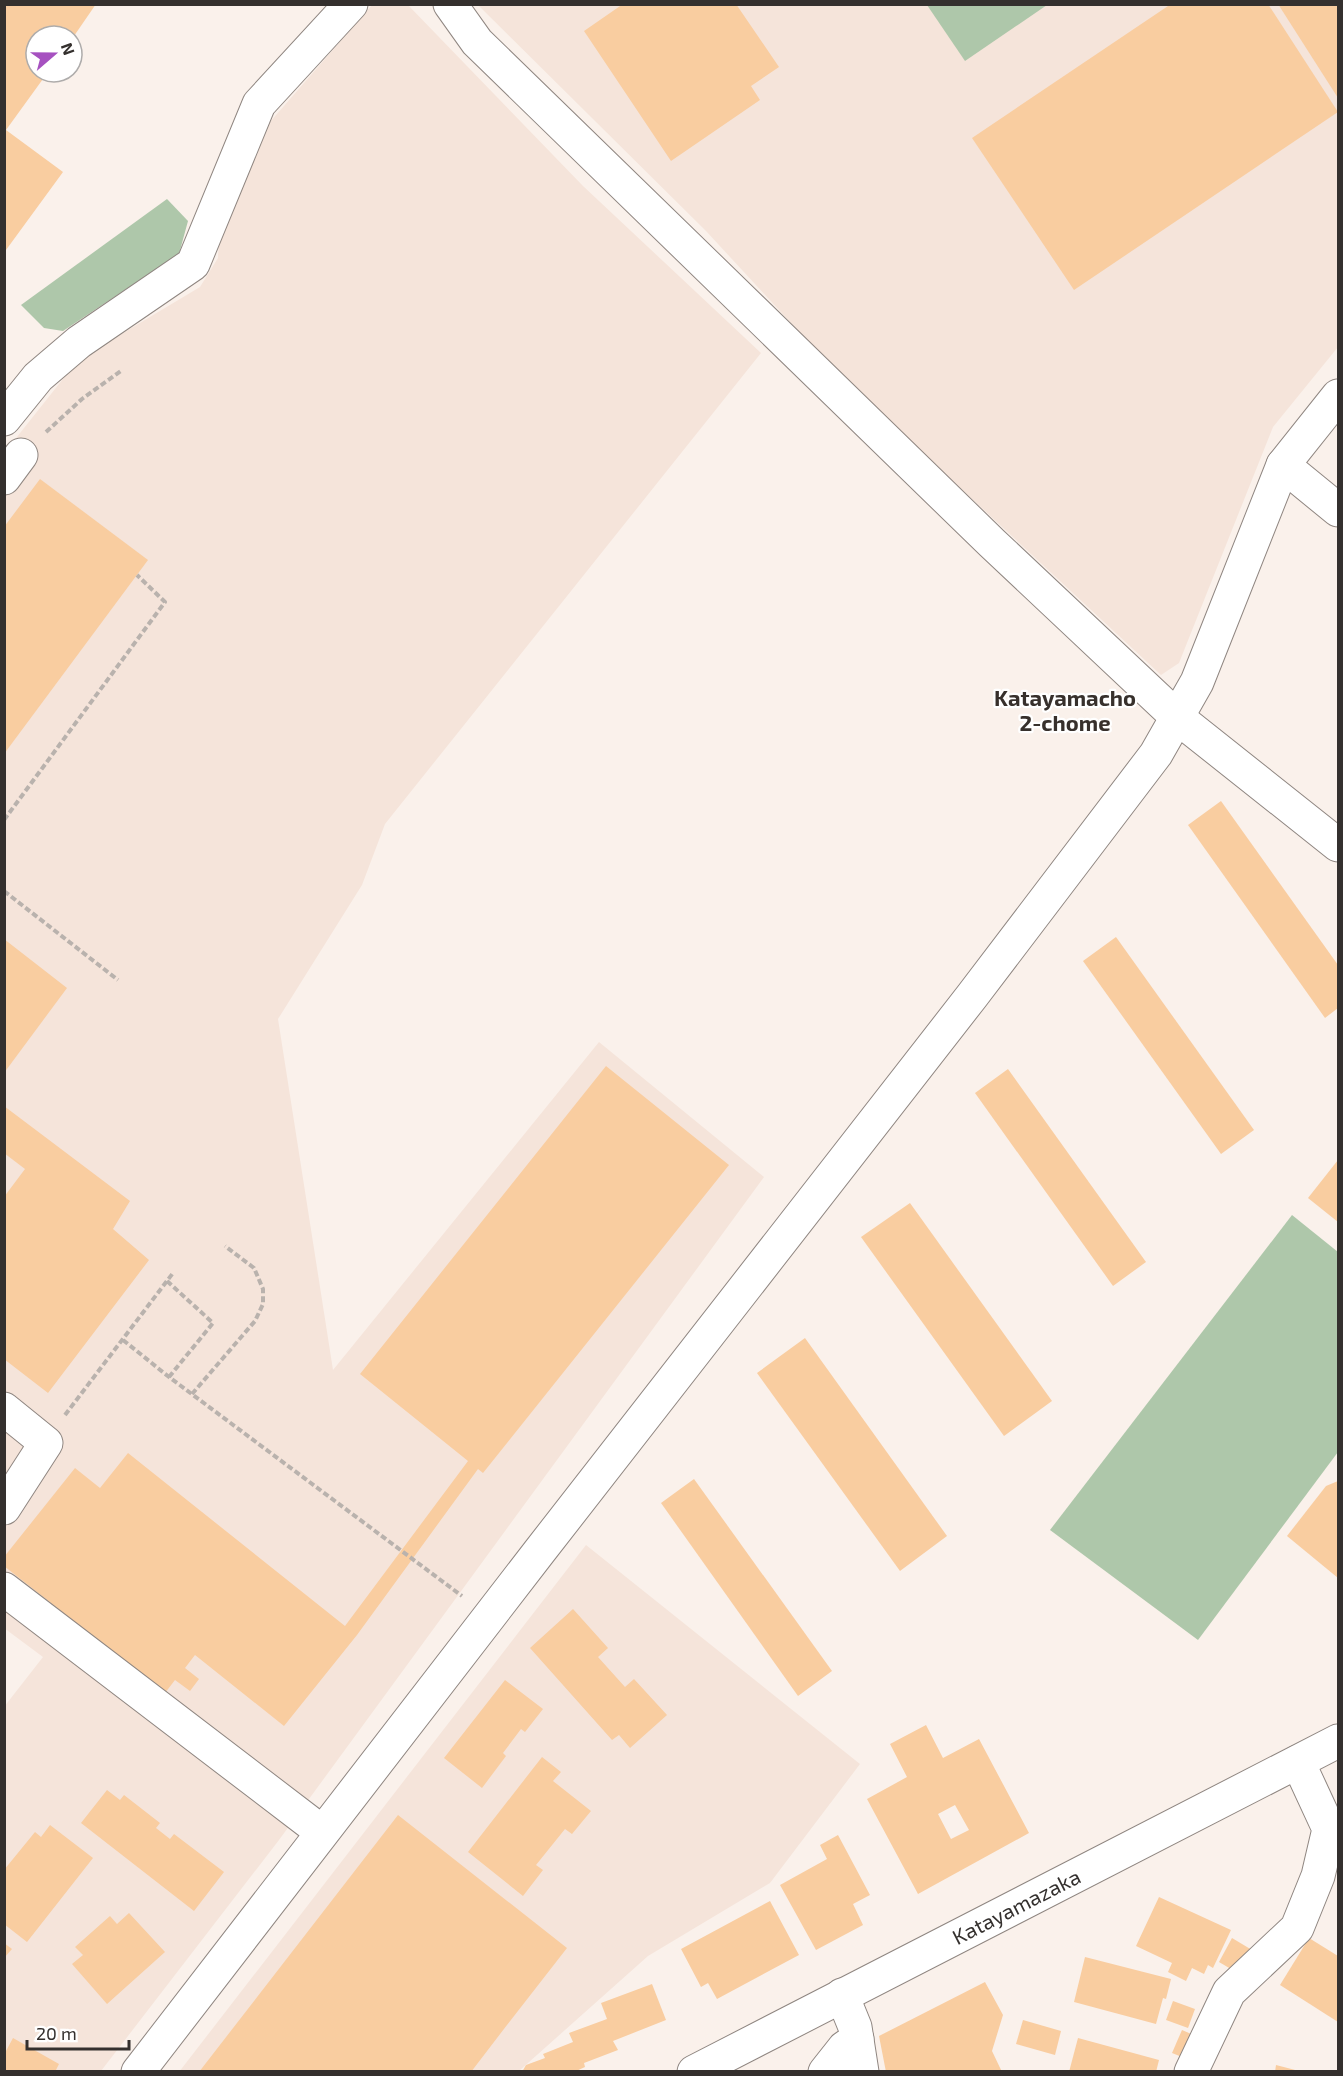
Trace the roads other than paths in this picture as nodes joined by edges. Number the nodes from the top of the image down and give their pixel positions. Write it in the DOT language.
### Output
graph roads {
  1 [pos="351,4"];
  2 [pos="450,4"];
  3 [pos="1338,396"];
  4 [pos="4,419"];
  5 [pos="1283,465"];
  6 [pos="1338,510"];
  7 [pos="1178,717"];
  8 [pos="1338,845"];
  9 [pos="4,1409"];
  10 [pos="4,1508"];
  11 [pos="4,1589"];
  12 [pos="1338,1741"];
  13 [pos="1299,1762"];
  14 [pos="322,1832"];
  15 [pos="1328,1882"];
  16 [pos="842,1995"];
  17 [pos="857,2039"];
  18 [pos="138,2072"];
  19 [pos="694,2072"];
  20 [pos="825,2072"];
  21 [pos="862,2072"];
  22 [pos="1191,2072"];
  1 -- 4 [label="street"];
  2 -- 7 [label="street"];
  3 -- 5 [label="street"];
  5 -- 6 [label="street"];
  5 -- 7 [label="street"];
  7 -- 8 [label="street"];
  7 -- 14 [label="street"];
  9 -- 10 [label="street"];
  11 -- 14 [label="street"];
  12 -- 13 [label="street, Katayamazaka"];
  13 -- 15 [label="street"];
  13 -- 16 [label="street, Katayamazaka"];
  14 -- 18 [label="street"];
  15 -- 22 [label="street"];
  16 -- 17 [label="street"];
  16 -- 19 [label="street, Katayamazaka"];
  17 -- 20 [label="street"];
  17 -- 21 [label="street"];
}
